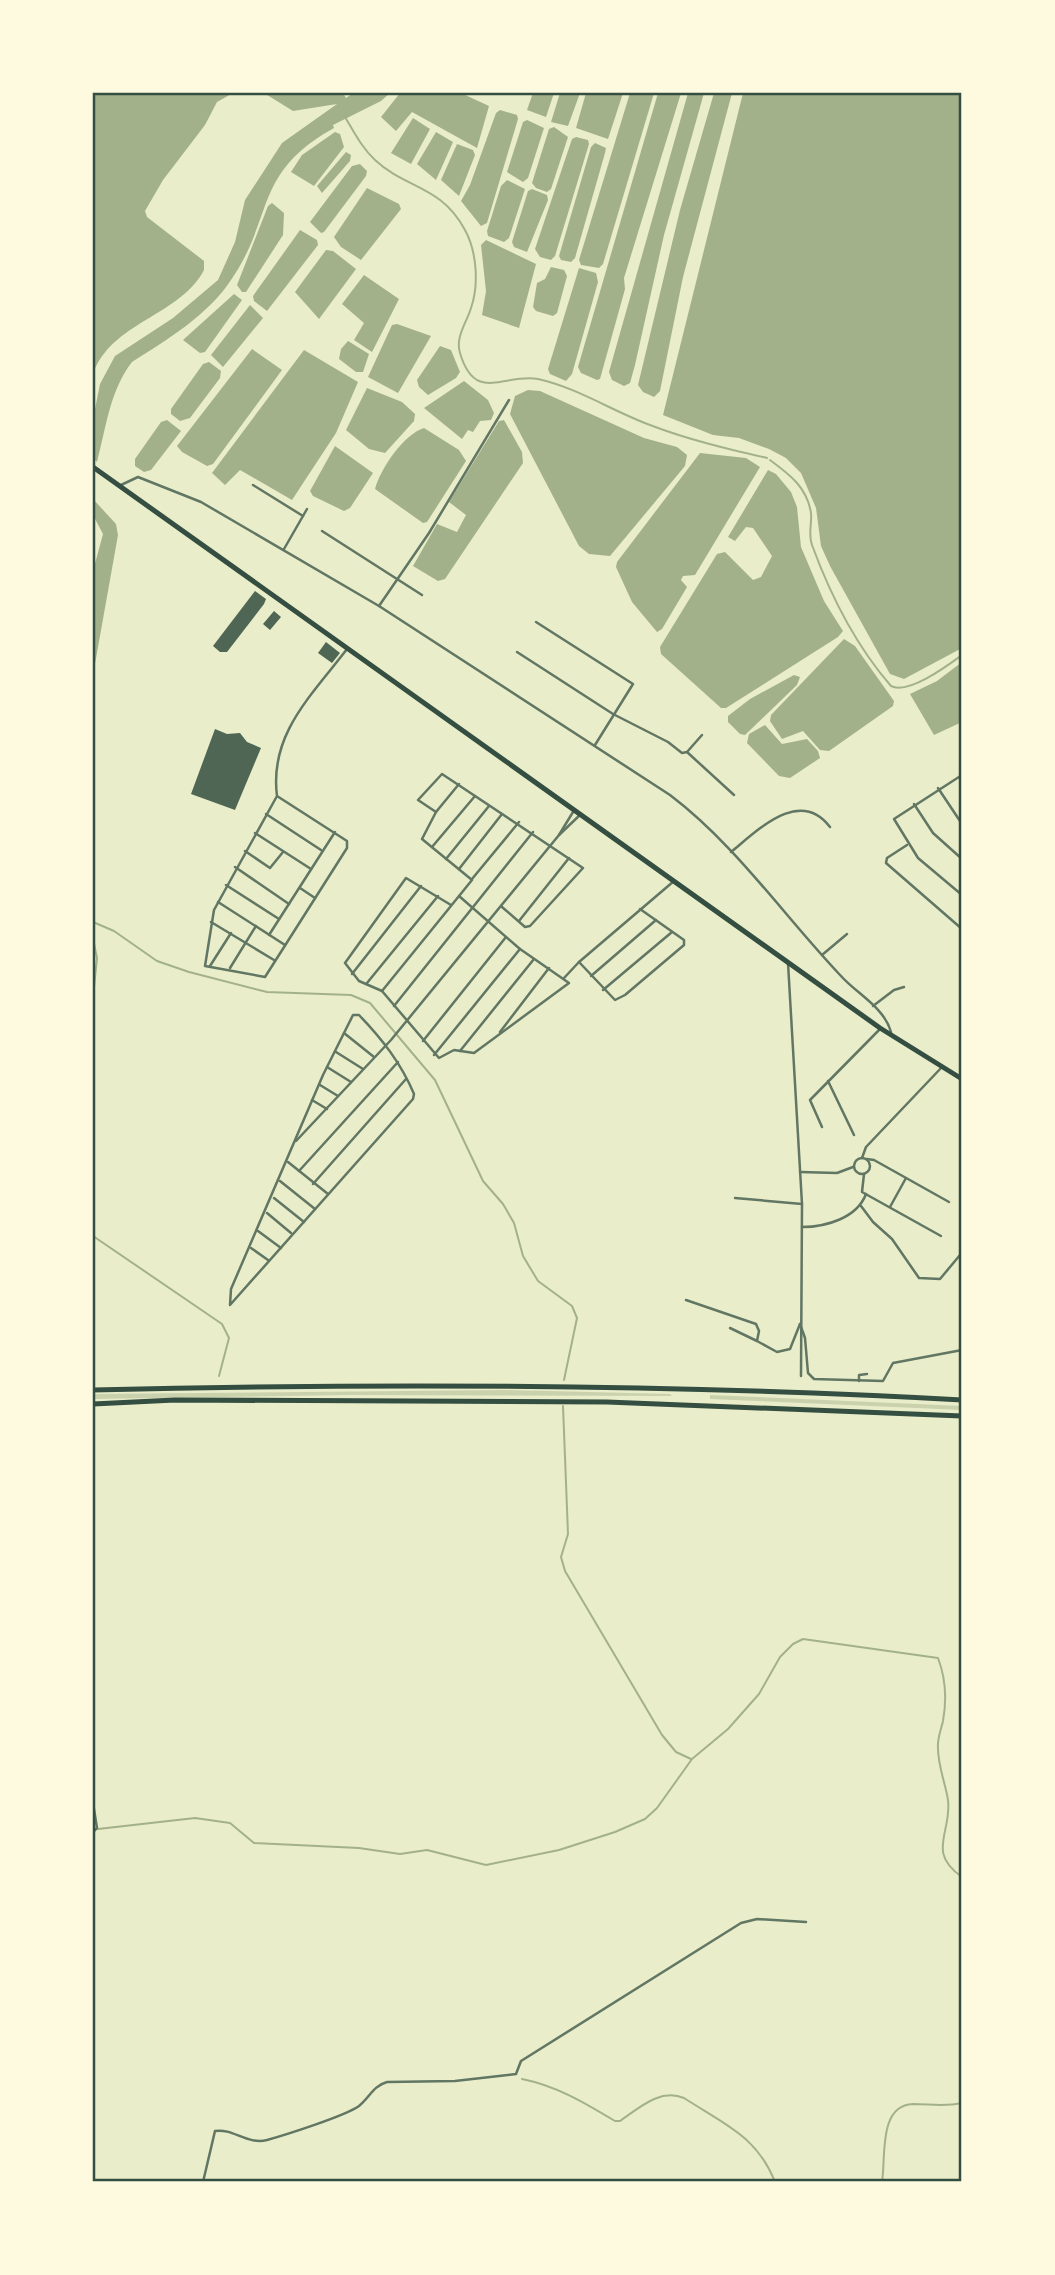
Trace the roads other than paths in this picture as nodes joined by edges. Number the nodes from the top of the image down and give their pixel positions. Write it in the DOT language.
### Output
graph roads {
  1 [pos="509,400"];
  2 [pos="93,467"];
  3 [pos="253,485"];
  4 [pos="119,486"];
  5 [pos="307,509"];
  6 [pos="303,516"];
  7 [pos="322,531"];
  8 [pos="283,550"];
  9 [pos="397,579"];
  10 [pos="422,595"];
  11 [pos="379,606"];
  12 [pos="536,622"];
  13 [pos="347,648"];
  14 [pos="517,652"];
  15 [pos="614,714"];
  16 [pos="702,735"];
  17 [pos="595,745"];
  18 [pos="687,752"];
  19 [pos="961,776"];
  20 [pos="962,782"];
  21 [pos="459,784"];
  22 [pos="938,788"];
  23 [pos="734,795"];
  24 [pos="277,796"];
  25 [pos="475,796"];
  26 [pos="914,804"];
  27 [pos="489,806"];
  28 [pos="578,812"];
  29 [pos="436,813"];
  30 [pos="266,814"];
  31 [pos="502,814"];
  32 [pos="519,822"];
  33 [pos="962,824"];
  34 [pos="830,827"];
  35 [pos="335,832"];
  36 [pos="533,832"];
  37 [pos="255,833"];
  38 [pos="559,835"];
  39 [pos="908,844"];
  40 [pos="551,845"];
  41 [pos="431,848"];
  42 [pos="244,851"];
  43 [pos="283,851"];
  44 [pos="322,851"];
  45 [pos="731,852"];
  46 [pos="569,858"];
  47 [pos="446,859"];
  48 [pos="962,859"];
  49 [pos="235,867"];
  50 [pos="311,869"];
  51 [pos="458,869"];
  52 [pos="472,880"];
  53 [pos="674,881"];
  54 [pos="226,884"];
  55 [pos="421,885"];
  56 [pos="300,887"];
  57 [pos="459,895"];
  58 [pos="962,895"];
  59 [pos="438,896"];
  60 [pos="315,898"];
  61 [pos="218,902"];
  62 [pos="289,904"];
  63 [pos="451,905"];
  64 [pos="502,907"];
  65 [pos="472,908"];
  66 [pos="640,909"];
  67 [pos="279,919"];
  68 [pos="656,920"];
  69 [pos="519,921"];
  70 [pos="211,922"];
  71 [pos="489,923"];
  72 [pos="962,923"];
  73 [pos="256,926"];
  74 [pos="961,928"];
  75 [pos="231,932"];
  76 [pos="672,932"];
  77 [pos="847,934"];
  78 [pos="270,935"];
  79 [pos="506,937"];
  80 [pos="246,942"];
  81 [pos="285,945"];
  82 [pos="520,949"];
  83 [pos="822,955"];
  84 [pos="534,959"];
  85 [pos="788,959"];
  86 [pos="275,960"];
  87 [pos="579,962"];
  88 [pos="210,966"];
  89 [pos="549,968"];
  90 [pos="230,969"];
  91 [pos="352,974"];
  92 [pos="591,976"];
  93 [pos="564,978"];
  94 [pos="367,983"];
  95 [pos="904,987"];
  96 [pos="603,990"];
  97 [pos="382,991"];
  98 [pos="394,1006"];
  99 [pos="873,1006"];
  100 [pos="406,1022"];
  101 [pos="880,1028"];
  102 [pos="343,1033"];
  103 [pos="498,1034"];
  104 [pos="891,1035"];
  105 [pos="423,1041"];
  106 [pos="386,1044"];
  107 [pos="335,1051"];
  108 [pos="460,1051"];
  109 [pos="434,1055"];
  110 [pos="374,1057"];
  111 [pos="398,1062"];
  112 [pos="327,1067"];
  113 [pos="942,1068"];
  114 [pos="363,1069"];
  115 [pos="407,1078"];
  116 [pos="962,1079"];
  117 [pos="828,1081"];
  118 [pos="351,1082"];
  119 [pos="320,1084"];
  120 [pos="338,1096"];
  121 [pos="312,1100"];
  122 [pos="327,1109"];
  123 [pos="822,1127"];
  124 [pos="855,1135"];
  125 [pos="294,1143"];
  126 [pos="862,1158"];
  127 [pos="867,1159"];
  128 [pos="288,1162"];
  129 [pos="853,1167"];
  130 [pos="299,1171"];
  131 [pos="800,1172"];
  132 [pos="864,1174"];
  133 [pos="905,1178"];
  134 [pos="280,1181"];
  135 [pos="313,1184"];
  136 [pos="328,1194"];
  137 [pos="866,1194"];
  138 [pos="273,1197"];
  139 [pos="735,1198"];
  140 [pos="949,1202"];
  141 [pos="802,1204"];
  142 [pos="861,1206"];
  143 [pos="890,1207"];
  144 [pos="315,1209"];
  145 [pos="266,1212"];
  146 [pos="304,1222"];
  147 [pos="802,1227"];
  148 [pos="258,1231"];
  149 [pos="292,1233"];
  150 [pos="941,1236"];
  151 [pos="251,1248"];
  152 [pos="281,1248"];
  153 [pos="960,1255"];
  154 [pos="268,1260"];
  155 [pos="686,1300"];
  156 [pos="800,1324"];
  157 [pos="730,1328"];
  158 [pos="757,1341"];
  159 [pos="962,1350"];
  160 [pos="867,1374"];
  161 [pos="801,1376"];
  162 [pos="859,1381"];
  163 [pos="93,1390"];
  164 [pos="962,1400"];
  165 [pos="93,1404"];
  166 [pos="962,1416"];
  167 [pos="93,1803"];
  168 [pos="93,1832"];
  169 [pos="806,1922"];
  170 [pos="203,2182"];
  1 -- 9 [label="street"];
  2 -- 4 [label="highway"];
  3 -- 6 [label="street"];
  4 -- 8 [label="street"];
  4 -- 13 [label="highway"];
  5 -- 6 [label="street"];
  6 -- 8 [label="street"];
  7 -- 9 [label="street"];
  8 -- 11 [label="street"];
  9 -- 10 [label="street"];
  9 -- 11 [label="street"];
  11 -- 17 [label="street"];
  12 -- 15 [label="street"];
  13 -- 24 [label="street"];
  13 -- 28 [label="highway"];
  14 -- 15 [label="street"];
  15 -- 17 [label="street"];
  15 -- 18 [label="street"];
  16 -- 18 [label="street"];
  17 -- 45 [label="street"];
  18 -- 23 [label="street"];
  19 -- 20 [label="street"];
  19 -- 22 [label="street"];
  21 -- 25 [label="street"];
  21 -- 29 [label="street"];
  21 -- 29 [label="street"];
  22 -- 26 [label="street"];
  22 -- 33 [label="street"];
  24 -- 30 [label="street"];
  24 -- 35 [label="street"];
  25 -- 27 [label="street"];
  25 -- 41 [label="street"];
  26 -- 39 [label="street"];
  26 -- 48 [label="street"];
  27 -- 31 [label="street"];
  27 -- 47 [label="street"];
  28 -- 38 [label="street"];
  28 -- 38 [label="street"];
  28 -- 53 [label="highway"];
  29 -- 41 [label="street"];
  30 -- 37 [label="street"];
  30 -- 44 [label="street"];
  31 -- 32 [label="street"];
  31 -- 51 [label="street"];
  32 -- 36 [label="street"];
  32 -- 52 [label="street"];
  34 -- 45 [label="street"];
  35 -- 44 [label="street"];
  35 -- 60 [label="street"];
  36 -- 40 [label="street"];
  36 -- 65 [label="street"];
  37 -- 42 [label="street"];
  37 -- 43 [label="street"];
  38 -- 40 [label="street"];
  39 -- 58 [label="street"];
  39 -- 74 [label="street"];
  40 -- 46 [label="street"];
  40 -- 64 [label="street"];
  41 -- 47 [label="street"];
  42 -- 43 [label="street"];
  42 -- 49 [label="street"];
  43 -- 50 [label="street"];
  44 -- 50 [label="street"];
  45 -- 83 [label="street"];
  46 -- 69 [label="street"];
  46 -- 69 [label="street"];
  47 -- 51 [label="street"];
  49 -- 54 [label="street"];
  49 -- 62 [label="street"];
  50 -- 56 [label="street"];
  51 -- 52 [label="street"];
  52 -- 57 [label="street"];
  53 -- 66 [label="street"];
  53 -- 85 [label="highway"];
  54 -- 61 [label="street"];
  54 -- 67 [label="street"];
  55 -- 59 [label="street"];
  55 -- 91 [label="street"];
  55 -- 91 [label="street"];
  56 -- 60 [label="street"];
  56 -- 62 [label="street"];
  57 -- 63 [label="street"];
  57 -- 65 [label="street"];
  59 -- 63 [label="street"];
  59 -- 94 [label="street"];
  60 -- 81 [label="street"];
  61 -- 70 [label="street"];
  61 -- 73 [label="street"];
  62 -- 67 [label="street"];
  63 -- 97 [label="street"];
  64 -- 69 [label="street"];
  64 -- 71 [label="street"];
  65 -- 71 [label="street"];
  65 -- 98 [label="street"];
  66 -- 68 [label="street"];
  66 -- 87 [label="street"];
  67 -- 78 [label="street"];
  68 -- 76 [label="street"];
  68 -- 92 [label="street"];
  70 -- 75 [label="street"];
  70 -- 88 [label="street"];
  71 -- 79 [label="street"];
  71 -- 100 [label="street"];
  72 -- 74 [label="street"];
  73 -- 78 [label="street"];
  73 -- 80 [label="street"];
  75 -- 80 [label="street"];
  75 -- 88 [label="street"];
  76 -- 96 [label="street"];
  76 -- 96 [label="street"];
  77 -- 83 [label="street"];
  78 -- 81 [label="street"];
  79 -- 82 [label="street"];
  79 -- 105 [label="street"];
  80 -- 86 [label="street"];
  80 -- 90 [label="street"];
  81 -- 86 [label="street"];
  82 -- 84 [label="street"];
  82 -- 109 [label="street"];
  83 -- 99 [label="street"];
  84 -- 89 [label="street"];
  84 -- 108 [label="street"];
  85 -- 101 [label="highway"];
  85 -- 131 [label="street"];
  86 -- 90 [label="street"];
  87 -- 92 [label="street"];
  87 -- 93 [label="street"];
  88 -- 90 [label="street"];
  89 -- 93 [label="street"];
  89 -- 103 [label="street"];
  91 -- 94 [label="street"];
  92 -- 96 [label="street"];
  93 -- 103 [label="street"];
  94 -- 97 [label="street"];
  95 -- 99 [label="street"];
  97 -- 98 [label="street"];
  98 -- 100 [label="street"];
  99 -- 104 [label="street"];
  100 -- 105 [label="street"];
  100 -- 106 [label="street"];
  101 -- 104 [label="highway"];
  101 -- 117 [label="street"];
  102 -- 106 [label="street"];
  102 -- 107 [label="street"];
  102 -- 110 [label="street"];
  103 -- 108 [label="street"];
  104 -- 113 [label="highway"];
  105 -- 109 [label="street"];
  106 -- 110 [label="street"];
  106 -- 111 [label="street"];
  107 -- 112 [label="street"];
  107 -- 114 [label="street"];
  108 -- 109 [label="street"];
  110 -- 114 [label="street"];
  111 -- 115 [label="street"];
  111 -- 130 [label="street"];
  112 -- 118 [label="street"];
  112 -- 119 [label="street"];
  113 -- 116 [label="highway"];
  113 -- 126 [label="street"];
  114 -- 118 [label="street"];
  115 -- 135 [label="street"];
  115 -- 136 [label="street"];
  117 -- 123 [label="street"];
  117 -- 124 [label="street"];
  118 -- 120 [label="street"];
  119 -- 120 [label="street"];
  119 -- 121 [label="street"];
  120 -- 122 [label="street"];
  121 -- 122 [label="street"];
  121 -- 125 [label="street"];
  122 -- 125 [label="street"];
  125 -- 128 [label="street"];
  126 -- 127 [label="street"];
  126 -- 129 [label="street"];
  127 -- 132 [label="street"];
  127 -- 133 [label="street"];
  128 -- 130 [label="street"];
  128 -- 134 [label="street"];
  129 -- 131 [label="street"];
  129 -- 132 [label="street"];
  130 -- 135 [label="street"];
  131 -- 141 [label="street"];
  132 -- 137 [label="street"];
  133 -- 140 [label="street"];
  133 -- 143 [label="street"];
  134 -- 138 [label="street"];
  134 -- 144 [label="street"];
  135 -- 136 [label="street"];
  136 -- 144 [label="street"];
  137 -- 142 [label="street"];
  137 -- 143 [label="street"];
  138 -- 145 [label="street"];
  138 -- 146 [label="street"];
  139 -- 141 [label="street"];
  141 -- 147 [label="street"];
  142 -- 147 [label="street"];
  142 -- 153 [label="street"];
  143 -- 150 [label="street"];
  144 -- 146 [label="street"];
  145 -- 148 [label="street"];
  145 -- 149 [label="street"];
  146 -- 149 [label="street"];
  147 -- 156 [label="street"];
  148 -- 151 [label="street"];
  148 -- 152 [label="street"];
  149 -- 152 [label="street"];
  151 -- 154 [label="street"];
  151 -- 154 [label="street"];
  152 -- 154 [label="street"];
  155 -- 158 [label="street"];
  156 -- 158 [label="street"];
  156 -- 161 [label="street"];
  156 -- 162 [label="street"];
  157 -- 158 [label="street"];
  159 -- 162 [label="street"];
  160 -- 162 [label="street"];
  163 -- 164 [label="highway"];
  165 -- 166 [label="highway"];
  167 -- 168 [label="street"];
  169 -- 170 [label="street"];
}
